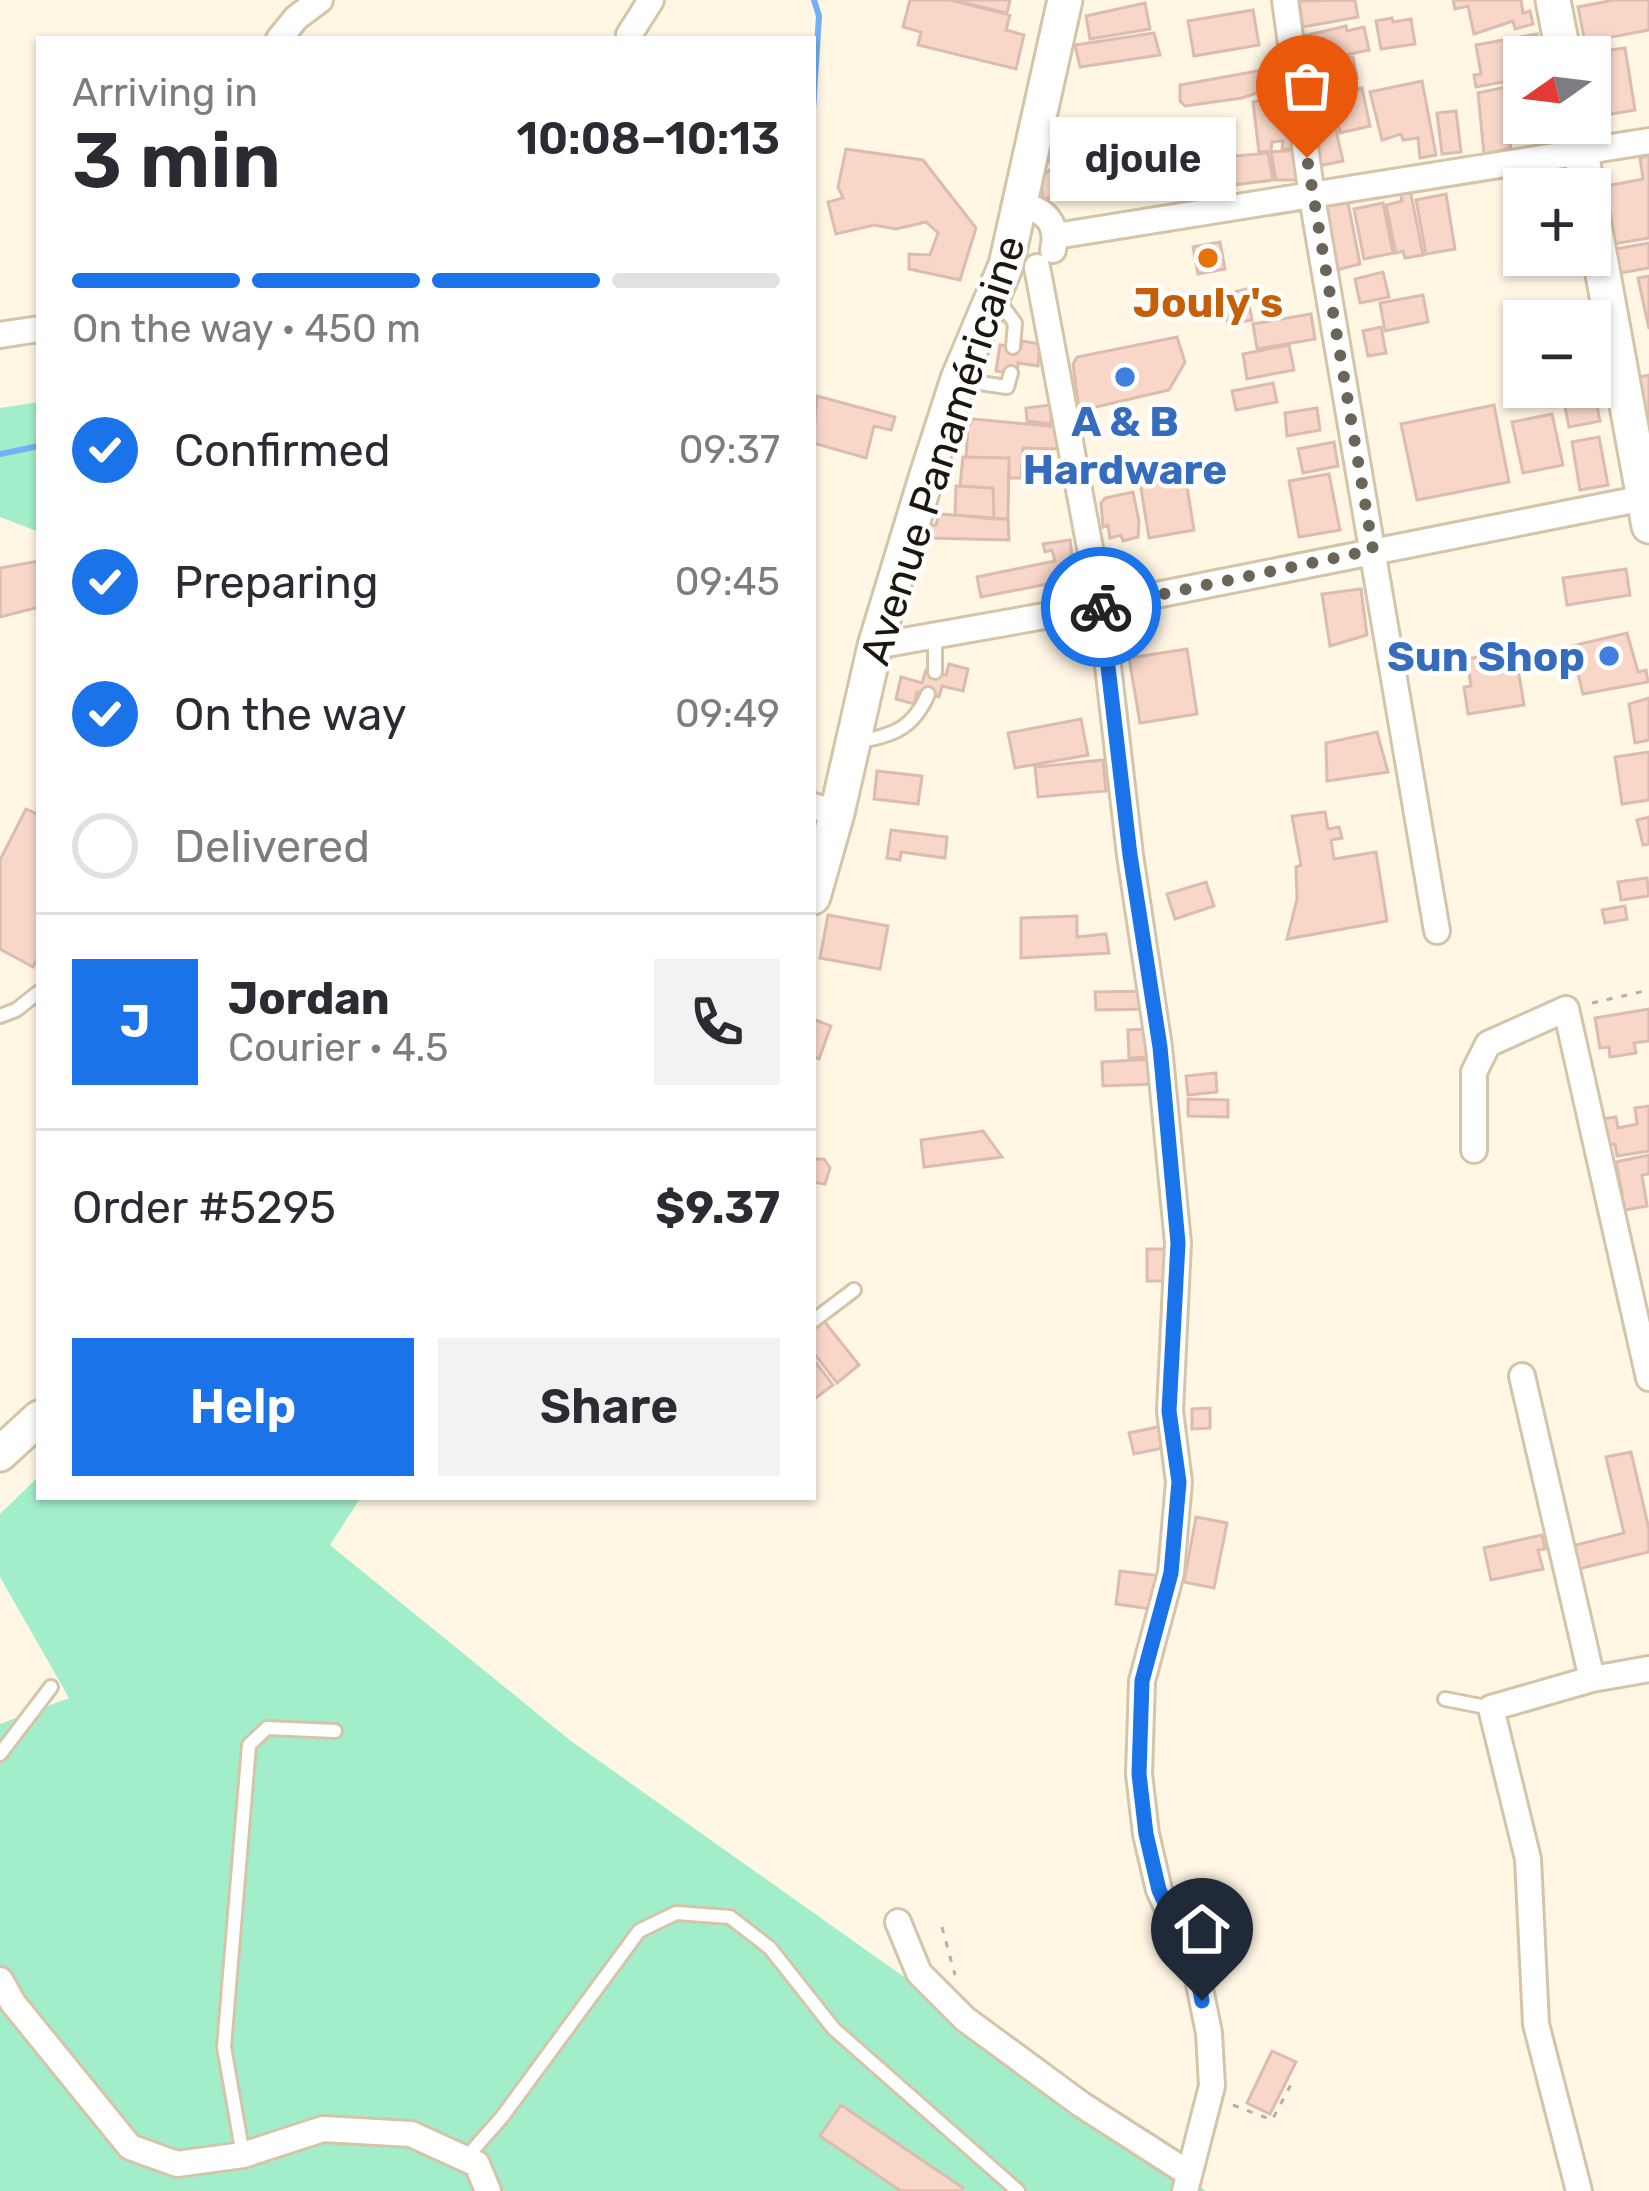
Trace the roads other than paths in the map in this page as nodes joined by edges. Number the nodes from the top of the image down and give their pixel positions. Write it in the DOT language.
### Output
graph roads {
  1 [pos="320,0"];
  2 [pos="652,0"];
  3 [pos="1065,0"];
  4 [pos="1285,0"];
  5 [pos="1553,0"];
  6 [pos="629,34"];
  7 [pos="281,36"];
  8 [pos="1560,36"];
  9 [pos="1611,139"];
  10 [pos="1649,141"];
  11 [pos="1552,144"];
  12 [pos="1312,197"];
  13 [pos="1021,206"];
  14 [pos="1056,236"];
  15 [pos="1012,276"];
  16 [pos="1604,276"];
  17 [pos="36,329"];
  18 [pos="0,335"];
  19 [pos="1013,347"];
  20 [pos="1011,373"];
  21 [pos="958,380"];
  22 [pos="1648,507"];
  23 [pos="1373,550"];
  24 [pos="1101,606"];
  25 [pos="935,637"];
  26 [pos="875,646"];
  27 [pos="934,672"];
  28 [pos="928,694"];
  29 [pos="854,741"];
  30 [pos="825,810"];
  31 [pos="816,875"];
  32 [pos="1437,932"];
  33 [pos="36,994"];
  34 [pos="0,1016"];
  35 [pos="1474,1150"];
  36 [pos="854,1290"];
  37 [pos="816,1314"];
  38 [pos="1648,1366"];
  39 [pos="1522,1376"];
  40 [pos="36,1421"];
  41 [pos="0,1454"];
  42 [pos="1649,1669"];
  43 [pos="1592,1679"];
  44 [pos="51,1687"];
  45 [pos="1445,1699"];
  46 [pos="1491,1708"];
  47 [pos="335,1731"];
  48 [pos="0,1754"];
  49 [pos="898,1922"];
  50 [pos="0,1980"];
  51 [pos="243,2155"];
  52 [pos="465,2158"];
  53 [pos="1186,2184"];
  54 [pos="488,2191"];
  55 [pos="1018,2191"];
  56 [pos="1579,2191"];
  1 -- 7 [label="street"];
  2 -- 6 [label="street"];
  3 -- 13 [label="main road, Avenue Panaméricaine"];
  4 -- 12 [label="street"];
  5 -- 8 [label="main road"];
  9 -- 10 [label="street"];
  11 -- 12 [label="street"];
  12 -- 14 [label="street"];
  12 -- 23 [label="street"];
  13 -- 14 [label="street"];
  13 -- 15 [label="main road, Avenue Panaméricaine"];
  14 -- 15 [label="street"];
  15 -- 19 [label="lane"];
  15 -- 21 [label="main road, Avenue Panaméricaine"];
  15 -- 24 [label="street"];
  16 -- 22 [label="main road"];
  17 -- 18 [label="street"];
  20 -- 21 [label="lane"];
  21 -- 26 [label="main road, Avenue Panaméricaine"];
  22 -- 23 [label="street"];
  23 -- 24 [label="street"];
  23 -- 32 [label="street"];
  24 -- 25 [label="street"];
  24 -- 53 [label="street"];
  25 -- 26 [label="street"];
  25 -- 27 [label="lane"];
  26 -- 29 [label="main road, Avenue Panaméricaine"];
  28 -- 29 [label="lane"];
  29 -- 30 [label="main road, Avenue Panaméricaine"];
  30 -- 31 [label="main road, Avenue Panaméricaine"];
  33 -- 34 [label="lane"];
  35 -- 38 [label="street"];
  36 -- 37 [label="lane"];
  39 -- 43 [label="street"];
  40 -- 41 [label="main road"];
  42 -- 43 [label="street"];
  43 -- 46 [label="street"];
  44 -- 48 [label="lane"];
  45 -- 46 [label="lane"];
  46 -- 56 [label="street"];
  47 -- 51 [label="lane"];
  49 -- 53 [label="street"];
  50 -- 51 [label="street"];
  51 -- 52 [label="street"];
  52 -- 54 [label="street"];
  52 -- 55 [label="lane"];
}
